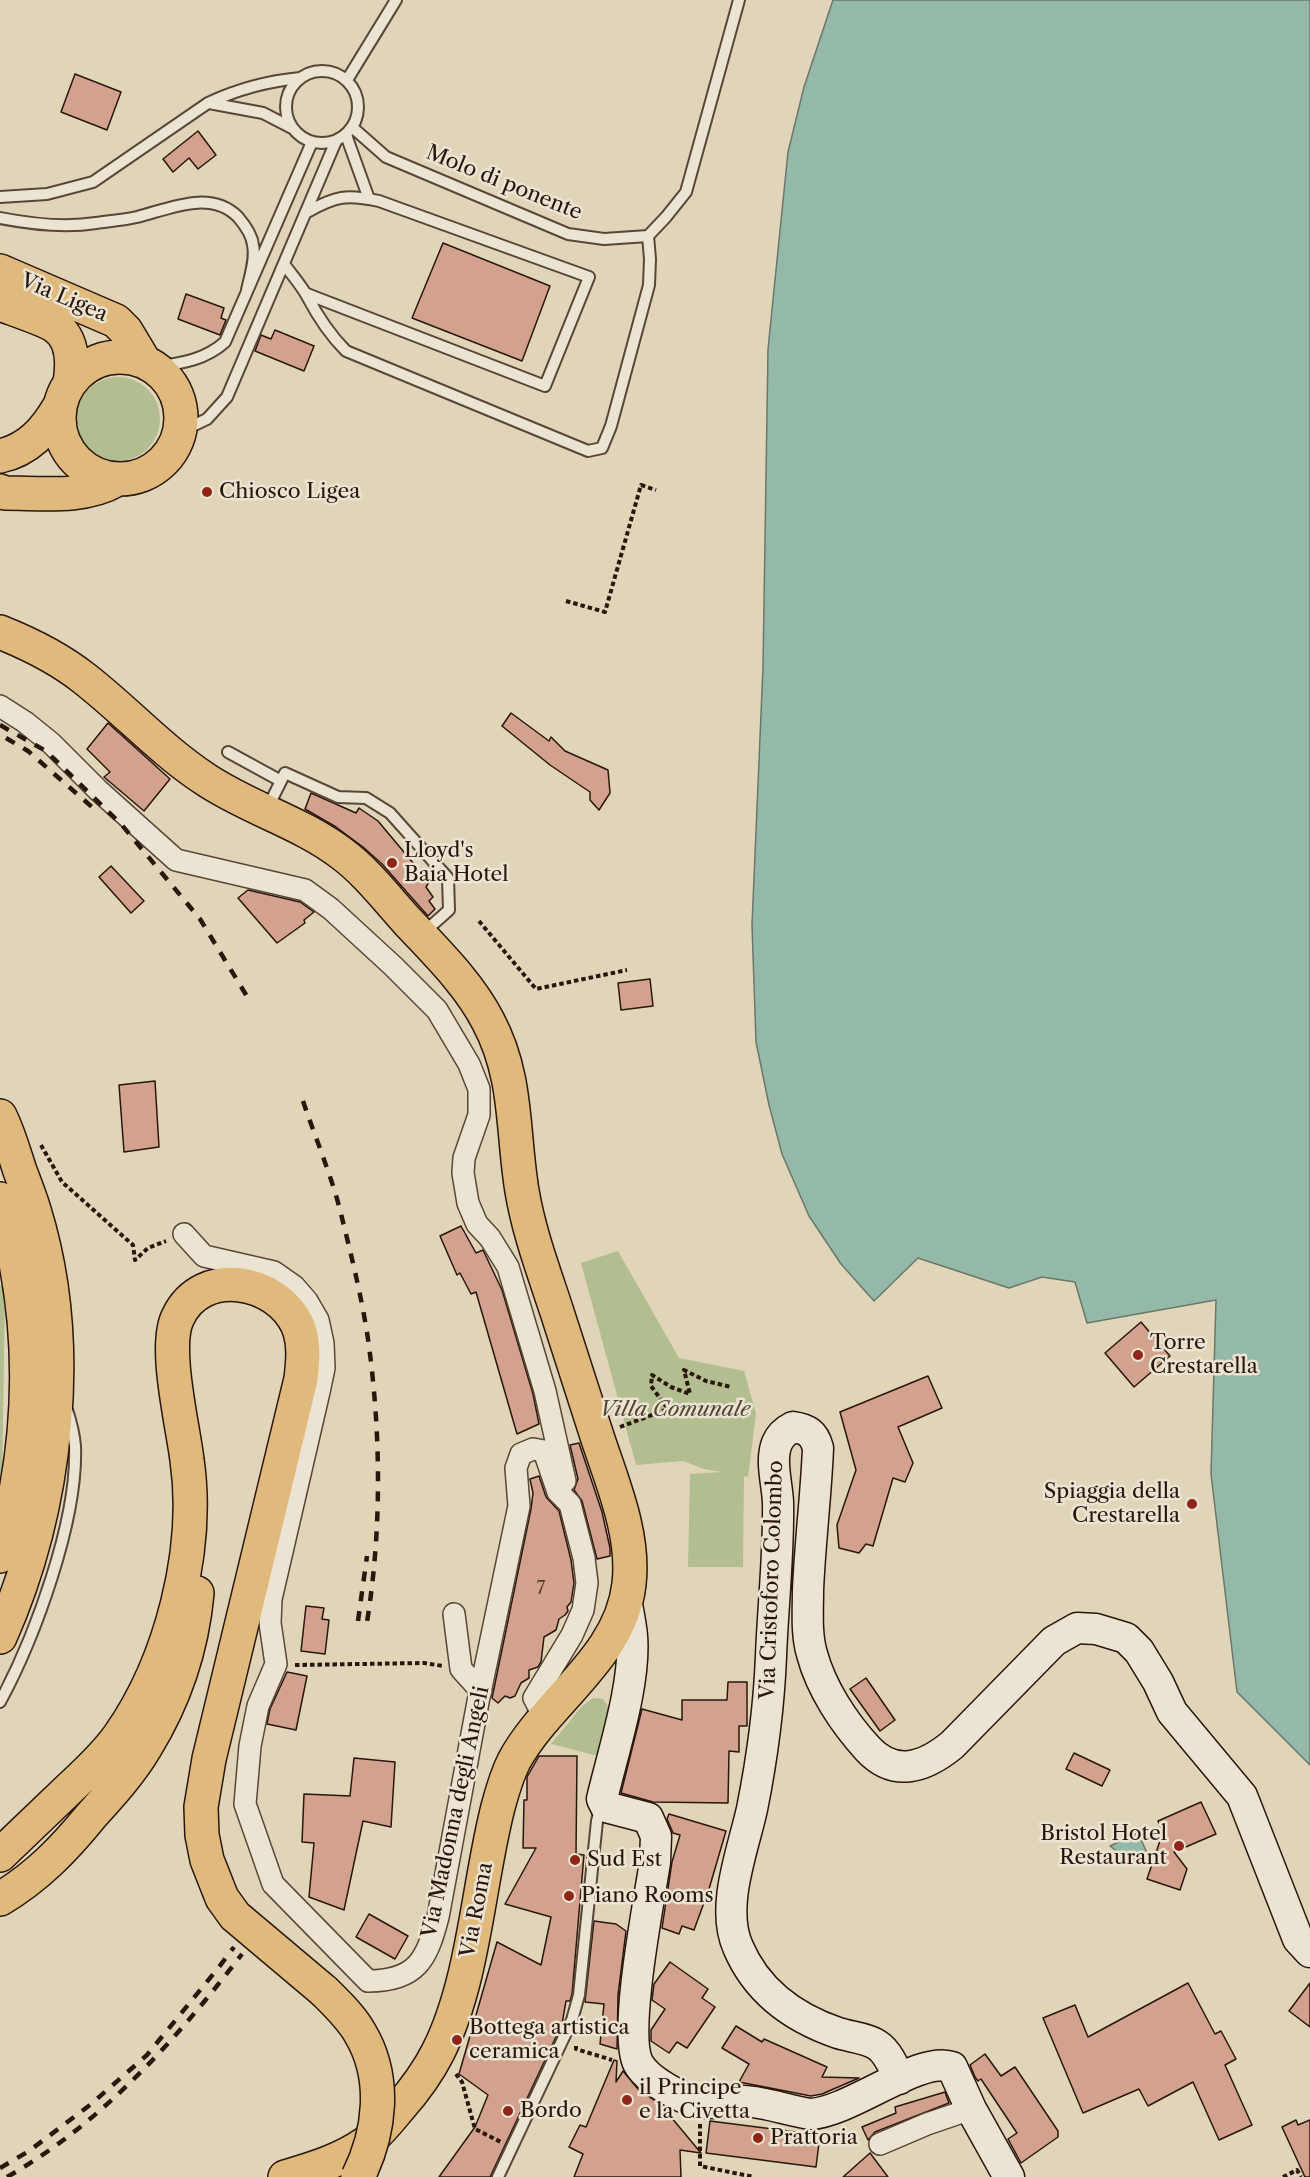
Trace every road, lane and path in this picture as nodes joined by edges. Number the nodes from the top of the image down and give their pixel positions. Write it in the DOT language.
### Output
graph roads {
  1 [pos="396,0"];
  2 [pos="739,0"];
  3 [pos="300,78"];
  4 [pos="347,80"];
  5 [pos="208,103"];
  6 [pos="292,128"];
  7 [pos="345,134"];
  8 [pos="312,142"];
  9 [pos="0,197"];
  10 [pos="369,199"];
  11 [pos="307,212"];
  12 [pos="0,218"];
  13 [pos="648,236"];
  14 [pos="284,264"];
  15 [pos="0,271"];
  16 [pos="247,290"];
  17 [pos="307,294"];
  18 [pos="0,304"];
  19 [pos="149,364"];
  20 [pos="64,395"];
  21 [pos="180,432"];
  22 [pos="0,456"];
  23 [pos="116,480"];
  24 [pos="656,490"];
  25 [pos="0,491"];
  26 [pos="566,601"];
  27 [pos="0,633"];
  28 [pos="0,706"];
  29 [pos="228,752"];
  30 [pos="281,781"];
  31 [pos="266,812"];
  32 [pos="479,921"];
  33 [pos="414,928"];
  34 [pos="627,970"];
  35 [pos="0,1116"];
  36 [pos="39,1143"];
  37 [pos="0,1199"];
  38 [pos="184,1234"];
  39 [pos="56,1372"];
  40 [pos="731,1387"];
  41 [pos="597,1436"];
  42 [pos="188,1464"];
  43 [pos="570,1503"];
  44 [pos="0,1556"];
  45 [pos="626,1599"];
  46 [pos="454,1614"];
  47 [pos="0,1637"];
  48 [pos="276,1664"];
  49 [pos="590,1667"];
  50 [pos="461,1669"];
  51 [pos="481,1691"];
  52 [pos="0,1702"];
  53 [pos="624,1705"];
  54 [pos="544,1719"];
  55 [pos="602,1799"];
  56 [pos="0,1855"];
  57 [pos="0,1899"];
  58 [pos="1310,1952"];
  59 [pos="453,2045"];
  60 [pos="576,2049"];
  61 [pos="638,2062"];
  62 [pos="909,2075"];
  63 [pos="700,2103"];
  64 [pos="971,2109"];
  65 [pos="880,2144"];
  66 [pos="513,2147"];
  67 [pos="1003,2172"];
  68 [pos="285,2177"];
  69 [pos="358,2177"];
  70 [pos="498,2177"];
  71 [pos="754,2177"];
  72 [pos="1283,2177"];
  73 [pos="1301,2177"];
  1 -- 4 [label="lane"];
  2 -- 13 [label="lane"];
  3 -- 4 [label="lane"];
  3 -- 5 [label="lane"];
  3 -- 6 [label="lane"];
  4 -- 7 [label="lane"];
  5 -- 6 [label="lane"];
  5 -- 9 [label="lane"];
  6 -- 8 [label="lane"];
  7 -- 8 [label="lane"];
  7 -- 10 [label="lane"];
  7 -- 11 [label="lane"];
  7 -- 13 [label="lane, Molo di ponente"];
  8 -- 16 [label="lane"];
  10 -- 11 [label="lane"];
  10 -- 17 [label="lane"];
  11 -- 14 [label="lane"];
  12 -- 16 [label="lane"];
  13 -- 17 [label="lane"];
  14 -- 17 [label="lane"];
  14 -- 21 [label="lane"];
  15 -- 19 [label="main road, Via Ligea"];
  16 -- 19 [label="lane"];
  18 -- 20 [label="main road, Via Ligea"];
  19 -- 20 [label="main road"];
  19 -- 21 [label="main road"];
  20 -- 22 [label="main road"];
  20 -- 23 [label="main road"];
  21 -- 23 [label="main road"];
  23 -- 25 [label="main road"];
  24 -- 26 [label="path"];
  27 -- 31 [label="main road, Via Roma"];
  28 -- 43 [label="street, Via Madonna degli Angeli"];
  29 -- 30 [label="lane"];
  30 -- 31 [label="lane"];
  30 -- 33 [label="lane"];
  31 -- 33 [label="main road, Via Roma"];
  32 -- 34 [label="path"];
  33 -- 41 [label="main road, Via Roma"];
  35 -- 39 [label="main road"];
  36 -- 38 [label="path"];
  37 -- 44 [label="main road"];
  38 -- 48 [label="street"];
  39 -- 47 [label="main road"];
  39 -- 52 [label="lane"];
  40 -- 41 [label="path"];
  41 -- 45 [label="main road, Via Roma"];
  42 -- 56 [label="main road"];
  42 -- 57 [label="main road"];
  42 -- 69 [label="main road, bridge"];
  43 -- 51 [label="street, Via Madonna degli Angeli"];
  43 -- 54 [label="street, Via Madonna degli Angeli"];
  45 -- 49 [label="main road, Via Roma"];
  45 -- 53 [label="street"];
  46 -- 50 [label="street"];
  48 -- 50 [label="path"];
  48 -- 51 [label="street, Via Madonna degli Angeli"];
  49 -- 53 [label="street"];
  49 -- 54 [label="main road, Via Roma"];
  50 -- 51 [label="street"];
  53 -- 55 [label="street"];
  54 -- 59 [label="main road, Via Roma"];
  55 -- 61 [label="street"];
  55 -- 66 [label="lane"];
  58 -- 62 [label="street, Via Cristoforo Colombo"];
  59 -- 66 [label="path"];
  59 -- 68 [label="main road, Via Roma"];
  60 -- 61 [label="path"];
  61 -- 63 [label="street"];
  62 -- 63 [label="street"];
  62 -- 64 [label="street"];
  63 -- 71 [label="path"];
  64 -- 65 [label="street"];
  64 -- 67 [label="street"];
  66 -- 70 [label="lane"];
  72 -- 73 [label="path"];
}
